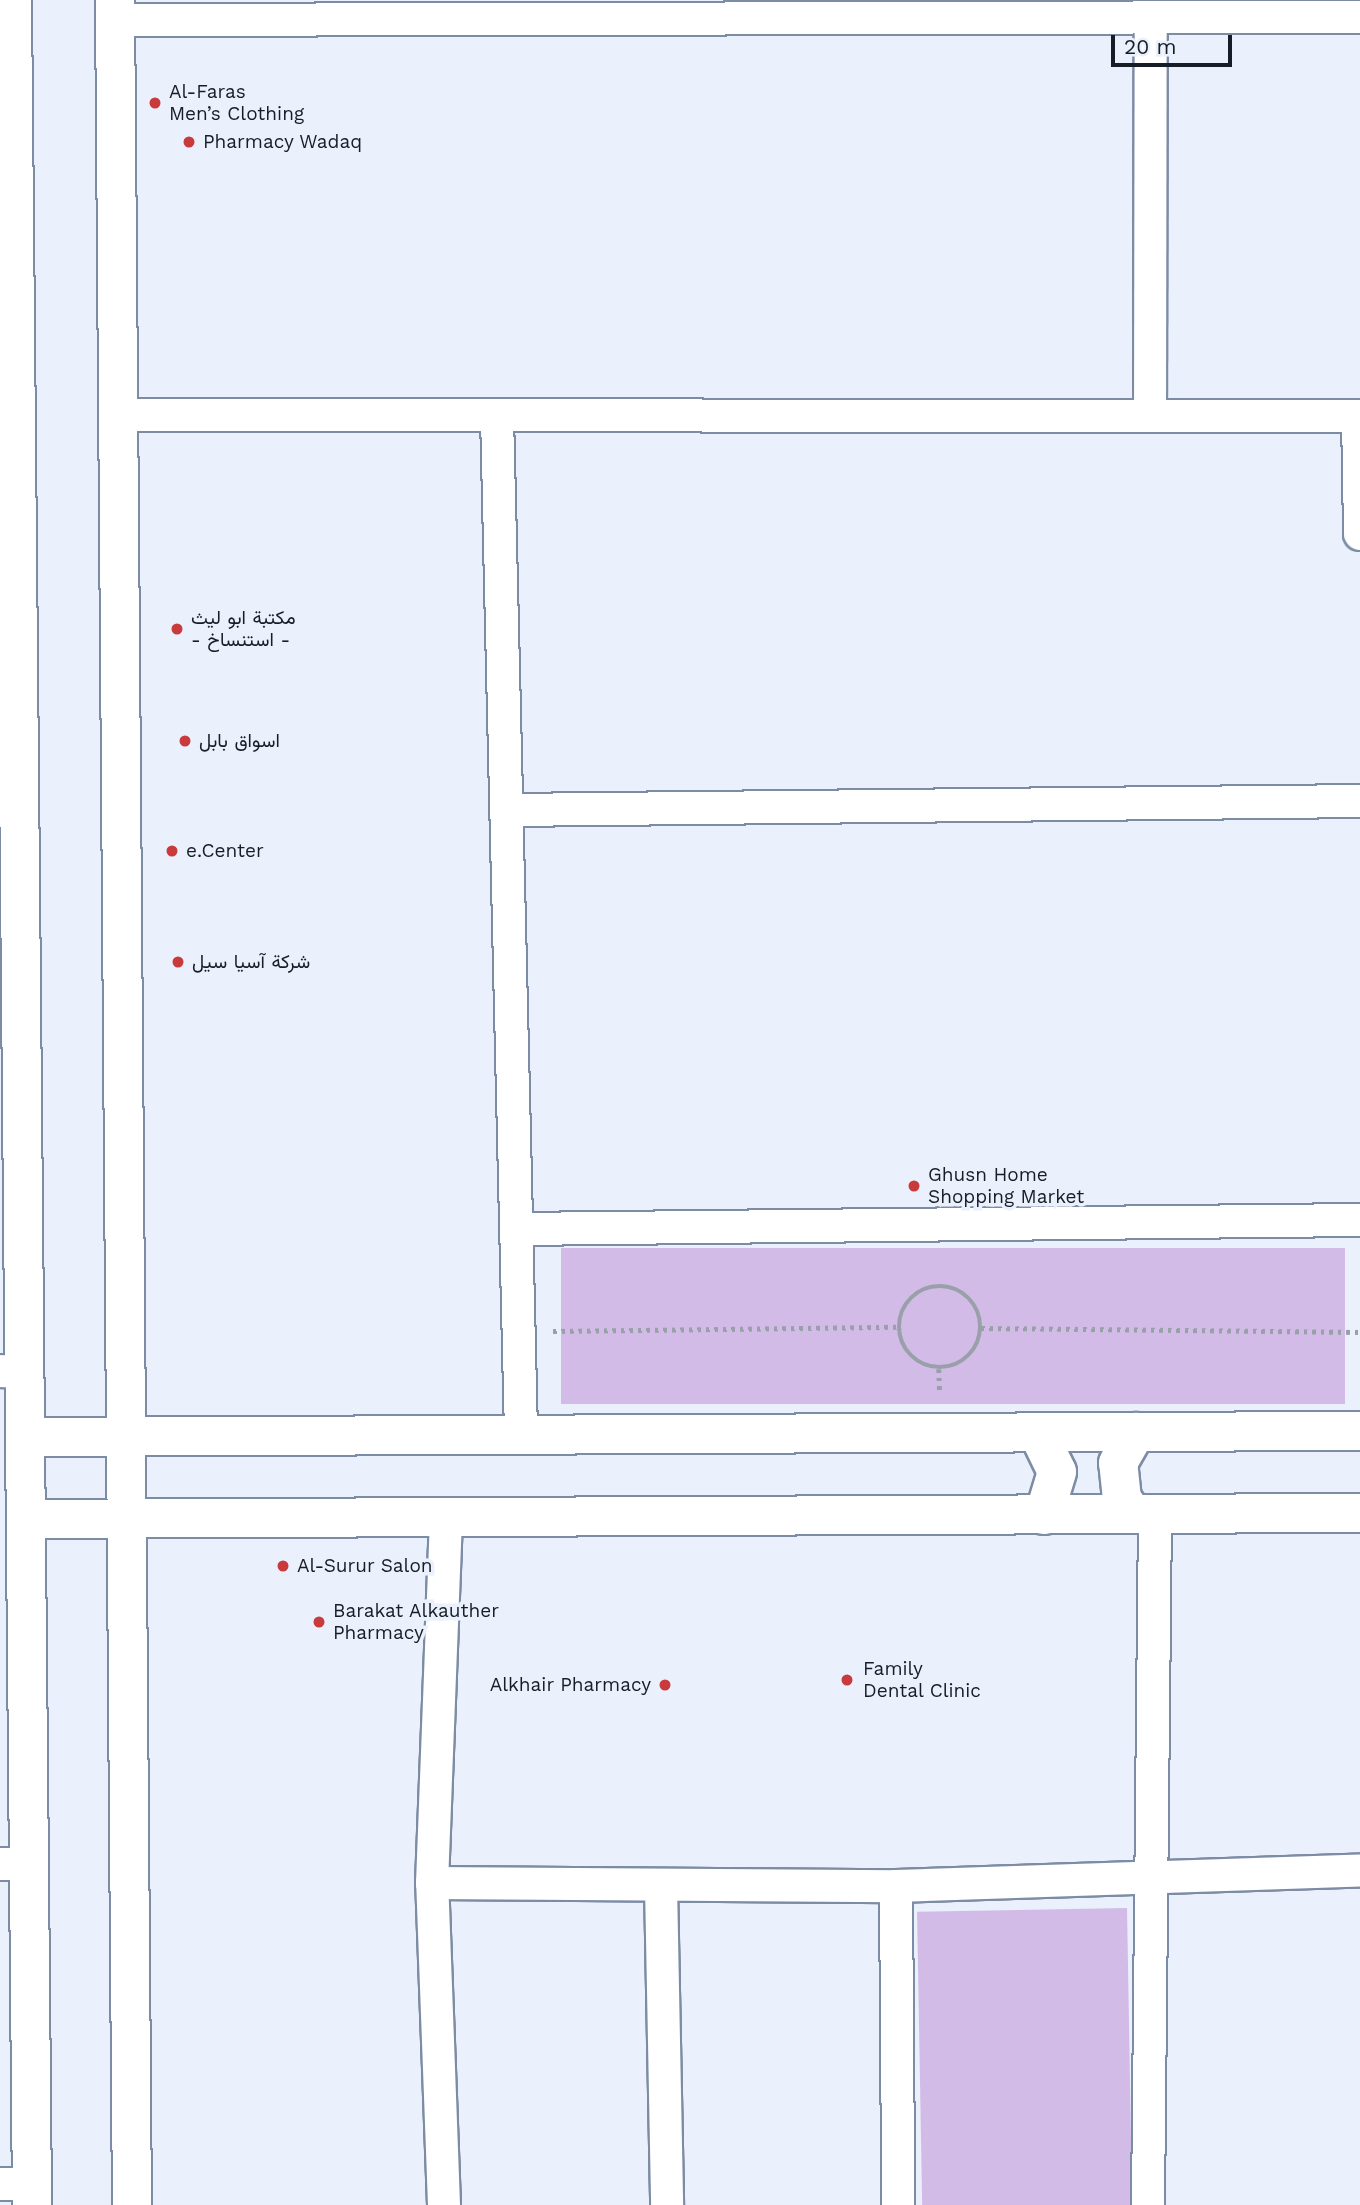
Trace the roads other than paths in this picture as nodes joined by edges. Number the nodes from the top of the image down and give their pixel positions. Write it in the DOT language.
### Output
graph roads {
  1 [pos="12,0"];
  2 [pos="115,10"];
  3 [pos="1360,17"];
  4 [pos="1151,18"];
  5 [pos="8,371"];
  6 [pos="119,415"];
  7 [pos="498,415"];
  8 [pos="1150,416"];
  9 [pos="1359,416"];
  10 [pos="1360,534"];
  11 [pos="1360,802"];
  12 [pos="506,810"];
  13 [pos="10,888"];
  14 [pos="1360,1220"];
  15 [pos="516,1228"];
  16 [pos="12,1372"];
  17 [pos="1360,1431"];
  18 [pos="1136,1432"];
  19 [pos="1038,1433"];
  20 [pos="521,1435"];
  21 [pos="25,1437"];
  22 [pos="127,1437"];
  23 [pos="1360,1513"];
  24 [pos="1144,1514"];
  25 [pos="1045,1515"];
  26 [pos="446,1517"];
  27 [pos="127,1518"];
  28 [pos="26,1519"];
  29 [pos="15,1864"];
  30 [pos="1360,1871"];
  31 [pos="1152,1881"];
  32 [pos="432,1883"];
  33 [pos="661,1885"];
  34 [pos="896,1886"];
  35 [pos="21,2190"];
  36 [pos="132,2205"];
  37 [pos="444,2205"];
  38 [pos="667,2205"];
  39 [pos="898,2205"];
  40 [pos="1148,2205"];
  1 -- 5 [label="street"];
  2 -- 4 [label="street"];
  2 -- 6 [label="street"];
  3 -- 4 [label="street"];
  4 -- 8 [label="street"];
  5 -- 13 [label="street"];
  6 -- 7 [label="street"];
  6 -- 22 [label="street"];
  7 -- 8 [label="street"];
  7 -- 12 [label="street"];
  8 -- 9 [label="street"];
  9 -- 10 [label="street"];
  11 -- 12 [label="street"];
  12 -- 15 [label="street"];
  13 -- 16 [label="street"];
  14 -- 15 [label="street"];
  15 -- 20 [label="street"];
  16 -- 21 [label="street"];
  17 -- 18 [label="street"];
  18 -- 19 [label="street"];
  18 -- 24 [label="street"];
  19 -- 20 [label="street"];
  19 -- 25 [label="street"];
  20 -- 22 [label="street"];
  21 -- 22 [label="street"];
  21 -- 28 [label="street"];
  22 -- 27 [label="street"];
  23 -- 24 [label="street"];
  24 -- 25 [label="street"];
  24 -- 31 [label="street"];
  25 -- 26 [label="street"];
  26 -- 27 [label="street"];
  26 -- 32 [label="street"];
  27 -- 28 [label="street"];
  27 -- 36 [label="street"];
  28 -- 29 [label="street"];
  29 -- 35 [label="street"];
  30 -- 31 [label="street"];
  31 -- 34 [label="street"];
  31 -- 40 [label="street"];
  32 -- 33 [label="street"];
  32 -- 37 [label="street"];
  33 -- 34 [label="street"];
  33 -- 38 [label="street"];
  34 -- 39 [label="street"];
}
